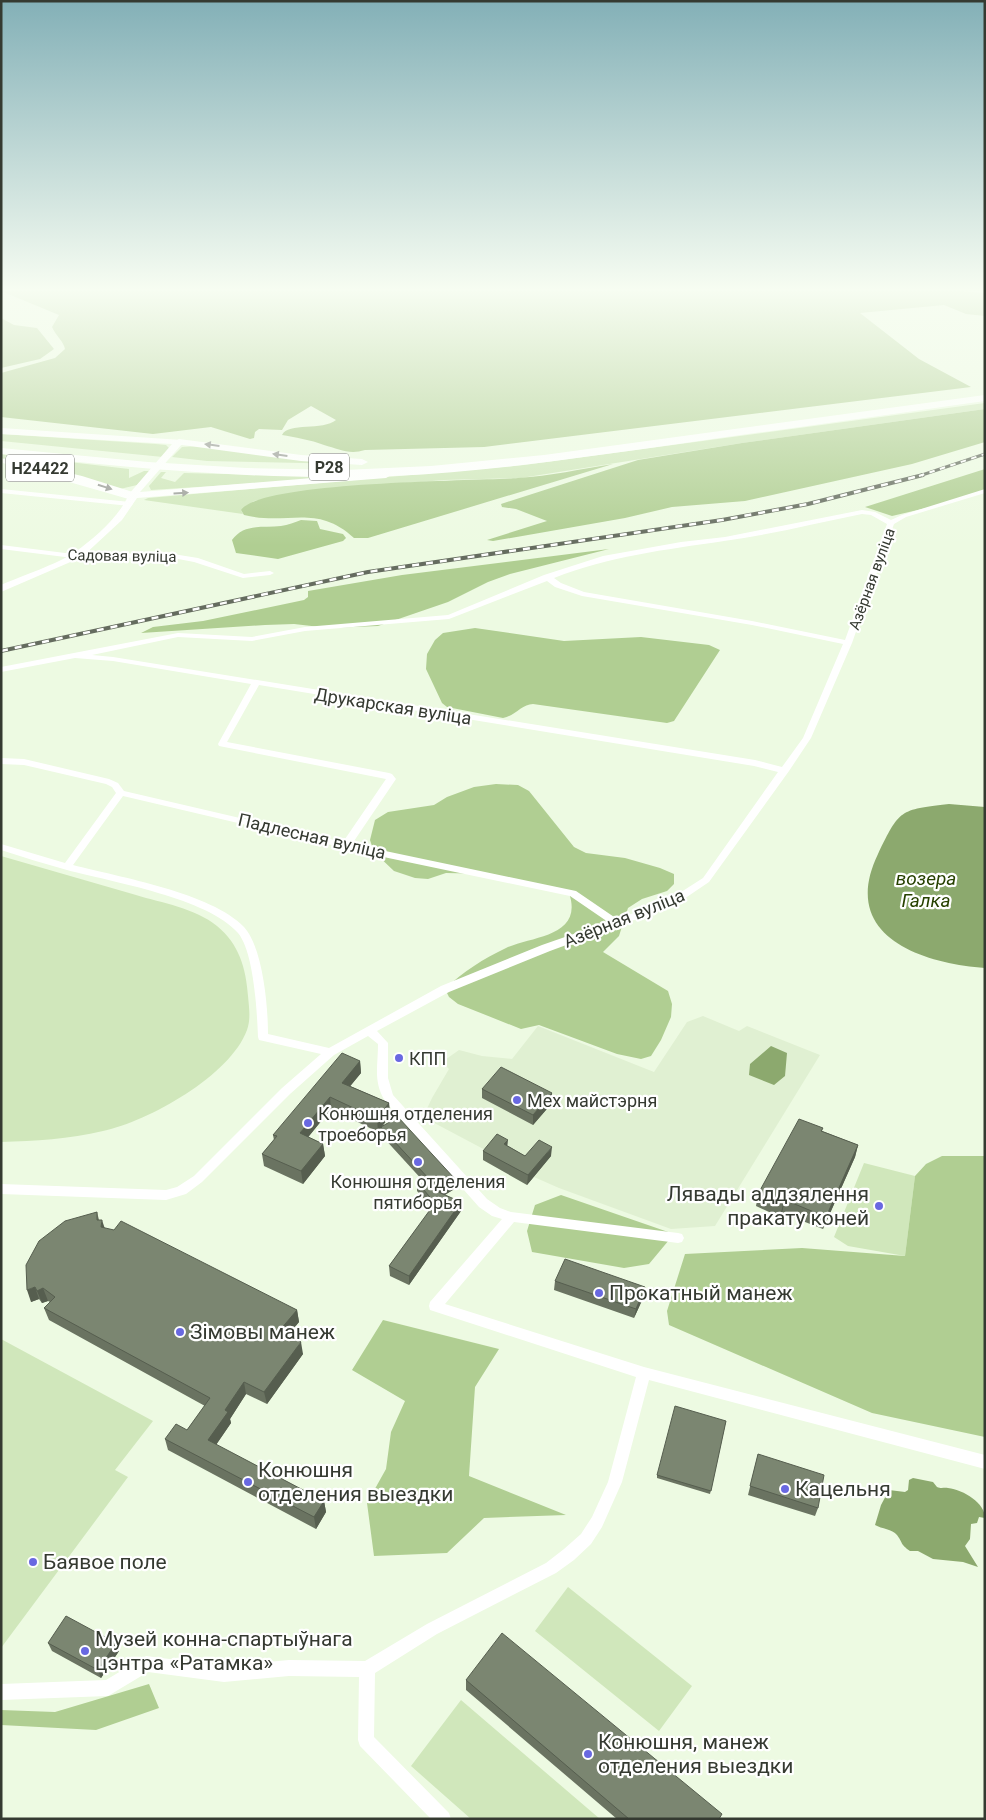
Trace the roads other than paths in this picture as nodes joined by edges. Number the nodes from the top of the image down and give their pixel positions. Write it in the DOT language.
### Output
graph roads {
  1 [pos="985,392"];
  2 [pos="985,398"];
  3 [pos="1,431"];
  4 [pos="179,442"];
  5 [pos="1,444"];
  6 [pos="1,450"];
  7 [pos="1,460"];
  8 [pos="468,460"];
  9 [pos="134,462"];
  10 [pos="187,466"];
  11 [pos="437,470"];
  12 [pos="1,491"];
  13 [pos="985,491"];
  14 [pos="131,500"];
  15 [pos="891,523"];
  16 [pos="1,547"];
  17 [pos="78,555"];
  18 [pos="270,573"];
  19 [pos="547,577"];
  20 [pos="1,589"];
  21 [pos="848,643"];
  22 [pos="75,656"];
  23 [pos="1,670"];
  24 [pos="256,683"];
  25 [pos="1,762"];
  26 [pos="785,771"];
  27 [pos="121,793"];
  28 [pos="346,845"];
  29 [pos="1,847"];
  30 [pos="67,867"];
  31 [pos="618,924"];
  32 [pos="369,1030"];
  33 [pos="330,1052"];
  34 [pos="1,1189"];
  35 [pos="511,1217"];
  36 [pos="678,1238"];
  37 [pos="644,1373"];
  38 [pos="985,1462"];
  39 [pos="367,1669"];
  40 [pos="1,1692"];
  41 [pos="443,1819"];
  1 -- 8 [label="highway, Р28"];
  2 -- 11 [label="highway, Р28"];
  3 -- 4 [label="street, Н24422"];
  8 -- 4 [label="highway, Н24422, one-way"];
  4 -- 14 [label="street"];
  5 -- 9 [label="highway, Р28"];
  6 -- 9 [label="highway, Р28"];
  7 -- 14 [label="highway, Н24422, one-way"];
  8 -- 10 [label="highway, Р28"];
  9 -- 10 [label="highway, Р28"];
  10 -- 11 [label="highway, Р28"];
  14 -- 11 [label="street, Н24422, one-way"];
  12 -- 14 [label="street"];
  13 -- 15 [label="street, Азёрная вуліца"];
  14 -- 17 [label="street"];
  15 -- 19 [label="street"];
  15 -- 21 [label="street, Азёрная вуліца"];
  16 -- 17 [label="street, Садовая вуліца"];
  17 -- 18 [label="street, Садовая вуліца"];
  17 -- 20 [label="street"];
  19 -- 21 [label="street, Азёрная вуліца"];
  19 -- 22 [label="street"];
  21 -- 26 [label="street, Азёрная вуліца"];
  22 -- 23 [label="street, Друкарская вуліца"];
  22 -- 24 [label="street, Друкарская вуліца"];
  24 -- 26 [label="street, Друкарская вуліца"];
  24 -- 28 [label="street"];
  25 -- 27 [label="street, Падлесная вуліца"];
  26 -- 31 [label="street, Азёрная вуліца"];
  27 -- 28 [label="street, Падлесная вуліца"];
  27 -- 30 [label="street"];
  28 -- 31 [label="street, Падлесная вуліца"];
  29 -- 30 [label="street"];
  30 -- 33 [label="street"];
  31 -- 32 [label="street, Азёрная вуліца"];
  32 -- 33 [label="street, Азёрная вуліца"];
  32 -- 35 [label="street"];
  33 -- 34 [label="street, Азёрная вуліца"];
  35 -- 36 [label="street"];
  35 -- 37 [label="street"];
  37 -- 38 [label="street"];
  37 -- 39 [label="street"];
  39 -- 40 [label="street"];
  39 -- 41 [label="street"];
}
